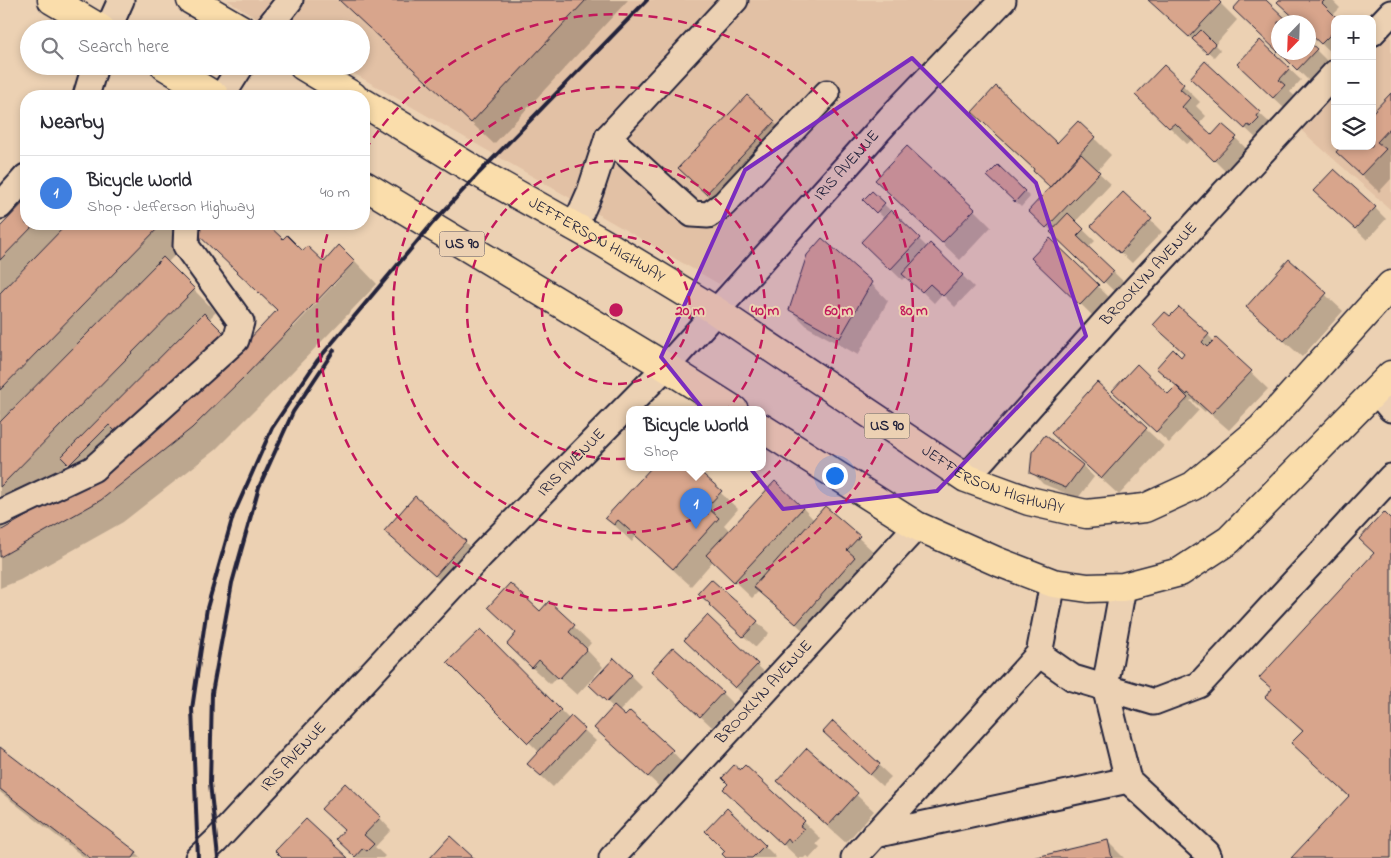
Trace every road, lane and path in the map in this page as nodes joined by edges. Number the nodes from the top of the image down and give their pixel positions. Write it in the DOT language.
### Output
graph roads {
  1 [pos="52,0"];
  2 [pos="120,0"];
  3 [pos="192,0"];
  4 [pos="290,0"];
  5 [pos="735,0"];
  6 [pos="1004,0"];
  7 [pos="1391,13"];
  8 [pos="86,20"];
  9 [pos="112,20"];
  10 [pos="226,20"];
  11 [pos="274,20"];
  12 [pos="1376,29"];
  13 [pos="93,75"];
  14 [pos="180,75"];
  15 [pos="235,75"];
  16 [pos="318,75"];
  17 [pos="1331,78"];
  18 [pos="88,90"];
  19 [pos="205,90"];
  20 [pos="226,90"];
  21 [pos="343,90"];
  22 [pos="827,93"];
  23 [pos="370,107"];
  24 [pos="608,137"];
  25 [pos="20,183"];
  26 [pos="370,189"];
  27 [pos="0,206"];
  28 [pos="575,226"];
  29 [pos="187,230"];
  30 [pos="1391,285"];
  31 [pos="716,311"];
  32 [pos="666,367"];
  33 [pos="1386,392"];
  34 [pos="628,406"];
  35 [pos="728,406"];
  36 [pos="626,408"];
  37 [pos="766,431"];
  38 [pos="1391,477"];
  39 [pos="966,478"];
  40 [pos="0,513"];
  41 [pos="917,526"];
  42 [pos="1053,583"];
  43 [pos="1123,587"];
  44 [pos="1038,654"];
  45 [pos="1105,687"];
  46 [pos="1128,780"];
  47 [pos="874,835"];
  48 [pos="198,858"];
  49 [pos="612,858"];
  50 [pos="854,858"];
  51 [pos="1208,858"];
  1 -- 8 [label="main road"];
  2 -- 9 [label="street"];
  3 -- 10 [label="main road"];
  4 -- 11 [label="street"];
  5 -- 24 [label="street"];
  6 -- 31 [label="street, IRIS AVENUE"];
  7 -- 12 [label="street"];
  13 -- 18 [label="street"];
  14 -- 19 [label="main road"];
  15 -- 20 [label="street"];
  16 -- 21 [label="main road"];
  17 -- 39 [label="street, BROOKLYN AVENUE"];
  22 -- 24 [label="street"];
  23 -- 28 [label="main road, JEFFERSON HIGHWAY / US 90"];
  24 -- 28 [label="street"];
  25 -- 27 [label="street"];
  26 -- 32 [label="main road, US 90"];
  28 -- 31 [label="main road, JEFFERSON HIGHWAY / US 90"];
  29 -- 40 [label="street"];
  30 -- 39 [label="main road, JEFFERSON HIGHWAY / US 90"];
  31 -- 32 [label="street, IRIS AVENUE"];
  31 -- 39 [label="main road, JEFFERSON HIGHWAY / US 90"];
  32 -- 34 [label="street, IRIS AVENUE"];
  32 -- 35 [label="main road, US 90"];
  33 -- 43 [label="main road"];
  36 -- 48 [label="street, IRIS AVENUE"];
  37 -- 41 [label="main road"];
  38 -- 45 [label="street"];
  41 -- 42 [label="main road"];
  41 -- 49 [label="street, BROOKLYN AVENUE"];
  42 -- 43 [label="main road"];
  42 -- 44 [label="street"];
  43 -- 45 [label="street"];
  44 -- 45 [label="street"];
  44 -- 47 [label="street"];
  45 -- 46 [label="street"];
  46 -- 47 [label="street"];
  46 -- 51 [label="street"];
  47 -- 50 [label="street"];
}
